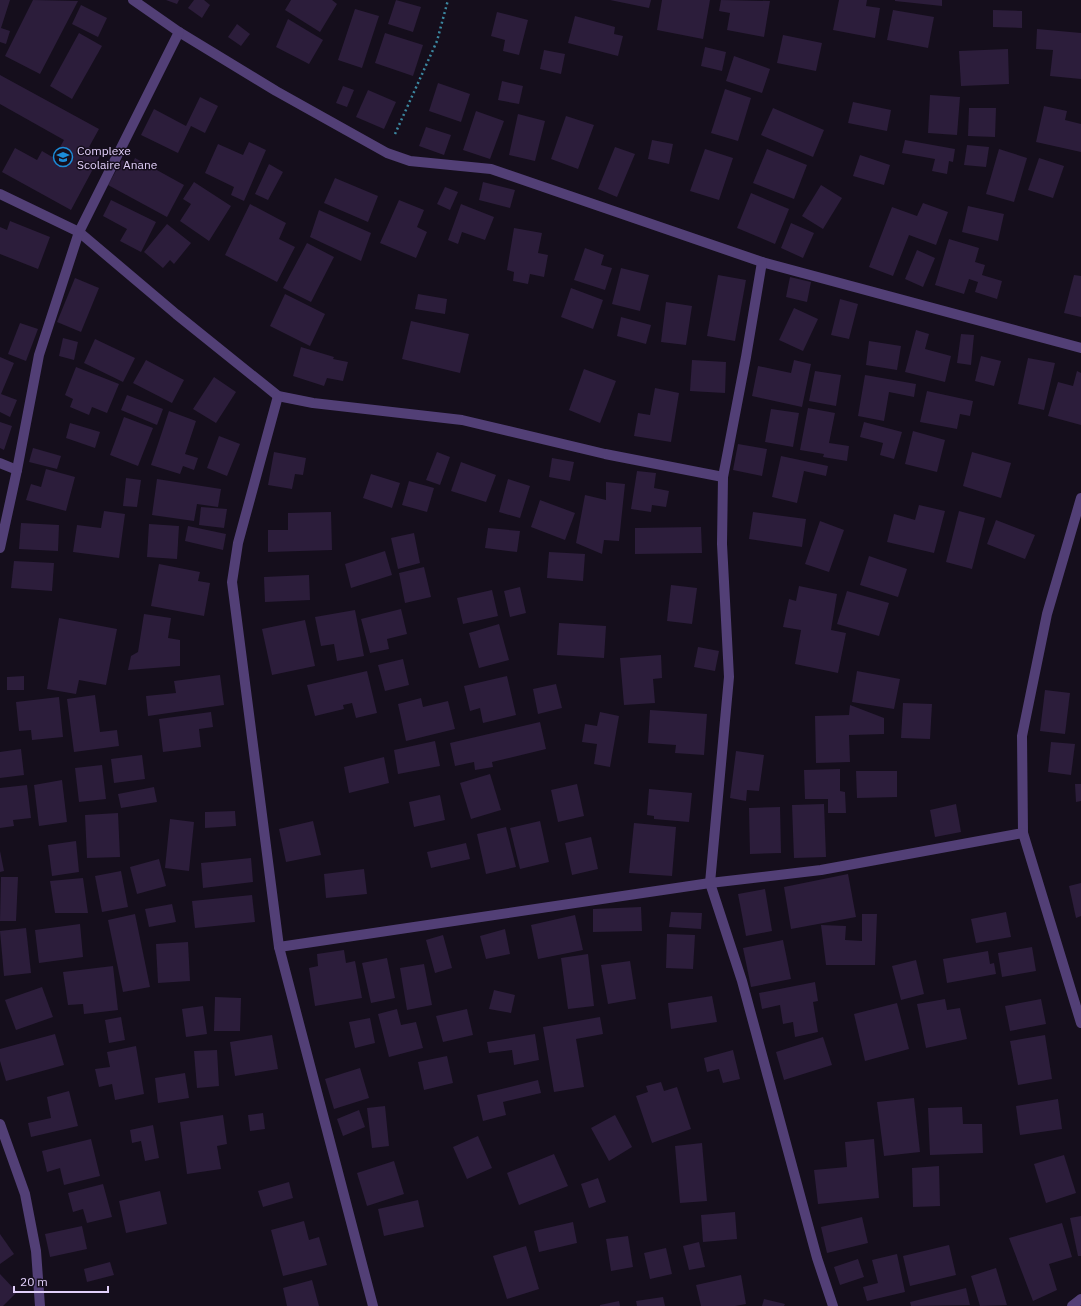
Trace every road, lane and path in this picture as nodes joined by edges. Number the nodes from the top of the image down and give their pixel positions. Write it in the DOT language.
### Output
graph roads {
  1 [pos="133,0"];
  2 [pos="448,0"];
  3 [pos="179,32"];
  4 [pos="387,152"];
  5 [pos="0,194"];
  6 [pos="79,232"];
  7 [pos="762,262"];
  8 [pos="1081,348"];
  9 [pos="278,396"];
  10 [pos="0,463"];
  11 [pos="17,470"];
  12 [pos="723,477"];
  13 [pos="1081,498"];
  14 [pos="0,548"];
  15 [pos="1023,833"];
  16 [pos="710,883"];
  17 [pos="279,947"];
  18 [pos="1081,1023"];
  19 [pos="0,1124"];
  20 [pos="1081,1299"];
  21 [pos="40,1306"];
  22 [pos="373,1306"];
  23 [pos="833,1306"];
  24 [pos="1072,1306"];
  1 -- 3 [label="street"];
  2 -- 4 [label="path"];
  3 -- 4 [label="street"];
  3 -- 6 [label="street"];
  4 -- 7 [label="street"];
  5 -- 6 [label="street"];
  6 -- 9 [label="street"];
  6 -- 11 [label="street"];
  7 -- 8 [label="street"];
  7 -- 12 [label="street"];
  9 -- 12 [label="street"];
  9 -- 17 [label="street"];
  10 -- 11 [label="street"];
  11 -- 14 [label="street"];
  12 -- 16 [label="street"];
  13 -- 15 [label="street"];
  15 -- 16 [label="street"];
  15 -- 18 [label="street"];
  16 -- 17 [label="street"];
  16 -- 23 [label="street"];
  17 -- 22 [label="street"];
  19 -- 21 [label="street"];
  20 -- 24 [label="street"];
}
